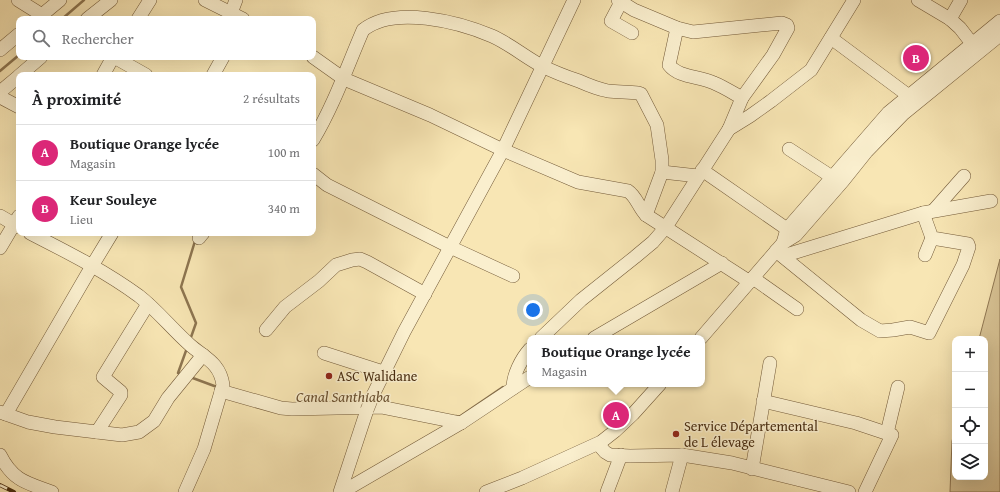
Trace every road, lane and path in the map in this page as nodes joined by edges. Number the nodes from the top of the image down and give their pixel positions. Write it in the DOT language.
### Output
graph roads {
  1 [pos="18,0"];
  2 [pos="60,0"];
  3 [pos="111,0"];
  4 [pos="150,0"];
  5 [pos="205,0"];
  6 [pos="236,0"];
  7 [pos="574,0"];
  8 [pos="854,0"];
  9 [pos="918,0"];
  10 [pos="961,0"];
  11 [pos="620,1"];
  12 [pos="38,16"];
  13 [pos="40,16"];
  14 [pos="91,16"];
  15 [pos="140,16"];
  16 [pos="237,16"];
  17 [pos="239,16"];
  18 [pos="950,19"];
  19 [pos="1000,21"];
  20 [pos="677,28"];
  21 [pos="632,33"];
  22 [pos="1000,35"];
  23 [pos="16,37"];
  24 [pos="831,38"];
  25 [pos="976,48"];
  26 [pos="0,50"];
  27 [pos="316,59"];
  28 [pos="37,60"];
  29 [pos="112,60"];
  30 [pos="119,60"];
  31 [pos="222,60"];
  32 [pos="542,66"];
  33 [pos="23,72"];
  34 [pos="105,72"];
  35 [pos="141,72"];
  36 [pos="215,72"];
  37 [pos="16,78"];
  38 [pos="344,79"];
  39 [pos="0,92"];
  40 [pos="908,96"];
  41 [pos="0,97"];
  42 [pos="742,98"];
  43 [pos="16,105"];
  44 [pos="729,129"];
  45 [pos="316,135"];
  46 [pos="789,149"];
  47 [pos="503,150"];
  48 [pos="662,172"];
  49 [pos="700,173"];
  50 [pos="316,176"];
  51 [pos="964,176"];
  52 [pos="832,177"];
  53 [pos="991,201"];
  54 [pos="929,212"];
  55 [pos="646,215"];
  56 [pos="0,216"];
  57 [pos="16,222"];
  58 [pos="16,224"];
  59 [pos="666,227"];
  60 [pos="787,229"];
  61 [pos="36,236"];
  62 [pos="110,236"];
  63 [pos="932,238"];
  64 [pos="450,247"];
  65 [pos="0,248"];
  66 [pos="781,250"];
  67 [pos="925,255"];
  68 [pos="722,263"];
  69 [pos="92,266"];
  70 [pos="513,276"];
  71 [pos="751,280"];
  72 [pos="425,294"];
  73 [pos="148,304"];
  74 [pos="798,309"];
  75 [pos="266,330"];
  76 [pos="543,335"];
  77 [pos="599,335"];
  78 [pos="704,335"];
  79 [pos="527,352"];
  80 [pos="324,353"];
  81 [pos="202,355"];
  82 [pos="770,363"];
  83 [pos="383,372"];
  84 [pos="527,379"];
  85 [pos="657,387"];
  86 [pos="898,387"];
  87 [pos="513,388"];
  88 [pos="221,391"];
  89 [pos="763,401"];
  90 [pos="3,413"];
  91 [pos="461,423"];
  92 [pos="97,432"];
  93 [pos="887,433"];
  94 [pos="611,434"];
  95 [pos="598,444"];
  96 [pos="621,455"];
  97 [pos="682,455"];
  98 [pos="0,456"];
  99 [pos="752,469"];
  100 [pos="52,492"];
  101 [pos="185,492"];
  102 [pos="341,492"];
  103 [pos="486,492"];
  104 [pos="606,492"];
  105 [pos="672,492"];
  106 [pos="848,492"];
  107 [pos="865,492"];
  1 -- 12 [label="street"];
  2 -- 13 [label="street"];
  3 -- 14 [label="street"];
  4 -- 15 [label="street"];
  5 -- 16 [label="street"];
  6 -- 17 [label="street"];
  7 -- 32 [label="street"];
  8 -- 24 [label="street"];
  9 -- 18 [label="street"];
  10 -- 18 [label="street"];
  11 -- 20 [label="street"];
  11 -- 21 [label="street"];
  18 -- 25 [label="street"];
  19 -- 25 [label="street"];
  20 -- 42 [label="street"];
  20 -- 42 [label="street"];
  22 -- 25 [label="street"];
  23 -- 26 [label="street"];
  24 -- 40 [label="street"];
  24 -- 44 [label="street"];
  25 -- 40 [label="street"];
  25 -- 66 [label="street"];
  27 -- 38 [label="street"];
  28 -- 33 [label="street"];
  29 -- 34 [label="street"];
  30 -- 35 [label="street"];
  31 -- 36 [label="street"];
  32 -- 38 [label="street"];
  32 -- 47 [label="street"];
  32 -- 48 [label="street"];
  37 -- 39 [label="street"];
  38 -- 45 [label="street"];
  38 -- 47 [label="street"];
  40 -- 52 [label="street"];
  41 -- 43 [label="street"];
  42 -- 44 [label="street"];
  44 -- 49 [label="street"];
  46 -- 52 [label="street"];
  47 -- 55 [label="street"];
  47 -- 64 [label="street"];
  48 -- 49 [label="street"];
  48 -- 55 [label="street"];
  49 -- 59 [label="street"];
  49 -- 60 [label="street"];
  50 -- 64 [label="street"];
  51 -- 54 [label="street"];
  52 -- 60 [label="street"];
  53 -- 54 [label="street"];
  54 -- 63 [label="street"];
  54 -- 66 [label="street"];
  55 -- 59 [label="street"];
  56 -- 57 [label="street"];
  58 -- 65 [label="street"];
  59 -- 68 [label="street"];
  59 -- 76 [label="street"];
  60 -- 66 [label="street"];
  61 -- 69 [label="street"];
  62 -- 69 [label="street"];
  63 -- 66 [label="street"];
  63 -- 67 [label="street"];
  64 -- 70 [label="street"];
  64 -- 72 [label="street"];
  66 -- 71 [label="street"];
  68 -- 71 [label="street"];
  68 -- 77 [label="street"];
  69 -- 73 [label="street"];
  69 -- 90 [label="street"];
  71 -- 74 [label="street"];
  71 -- 78 [label="street"];
  72 -- 75 [label="street"];
  72 -- 83 [label="street"];
  73 -- 81 [label="street"];
  73 -- 92 [label="street"];
  79 -- 87 [label="street"];
  80 -- 83 [label="street"];
  81 -- 88 [label="street"];
  81 -- 92 [label="street"];
  82 -- 89 [label="street"];
  83 -- 102 [label="street, bridge"];
  84 -- 87 [label="street"];
  85 -- 94 [label="street"];
  86 -- 93 [label="street"];
  87 -- 91 [label="street"];
  88 -- 91 [label="street"];
  88 -- 101 [label="street"];
  89 -- 93 [label="street"];
  89 -- 99 [label="street"];
  90 -- 92 [label="street"];
  91 -- 102 [label="street"];
  93 -- 107 [label="street"];
  94 -- 95 [label="street"];
  94 -- 96 [label="street"];
  95 -- 96 [label="street"];
  95 -- 103 [label="street"];
  96 -- 97 [label="street"];
  96 -- 104 [label="street"];
  97 -- 99 [label="street"];
  97 -- 105 [label="street"];
  98 -- 100 [label="street"];
  99 -- 106 [label="street"];
}
